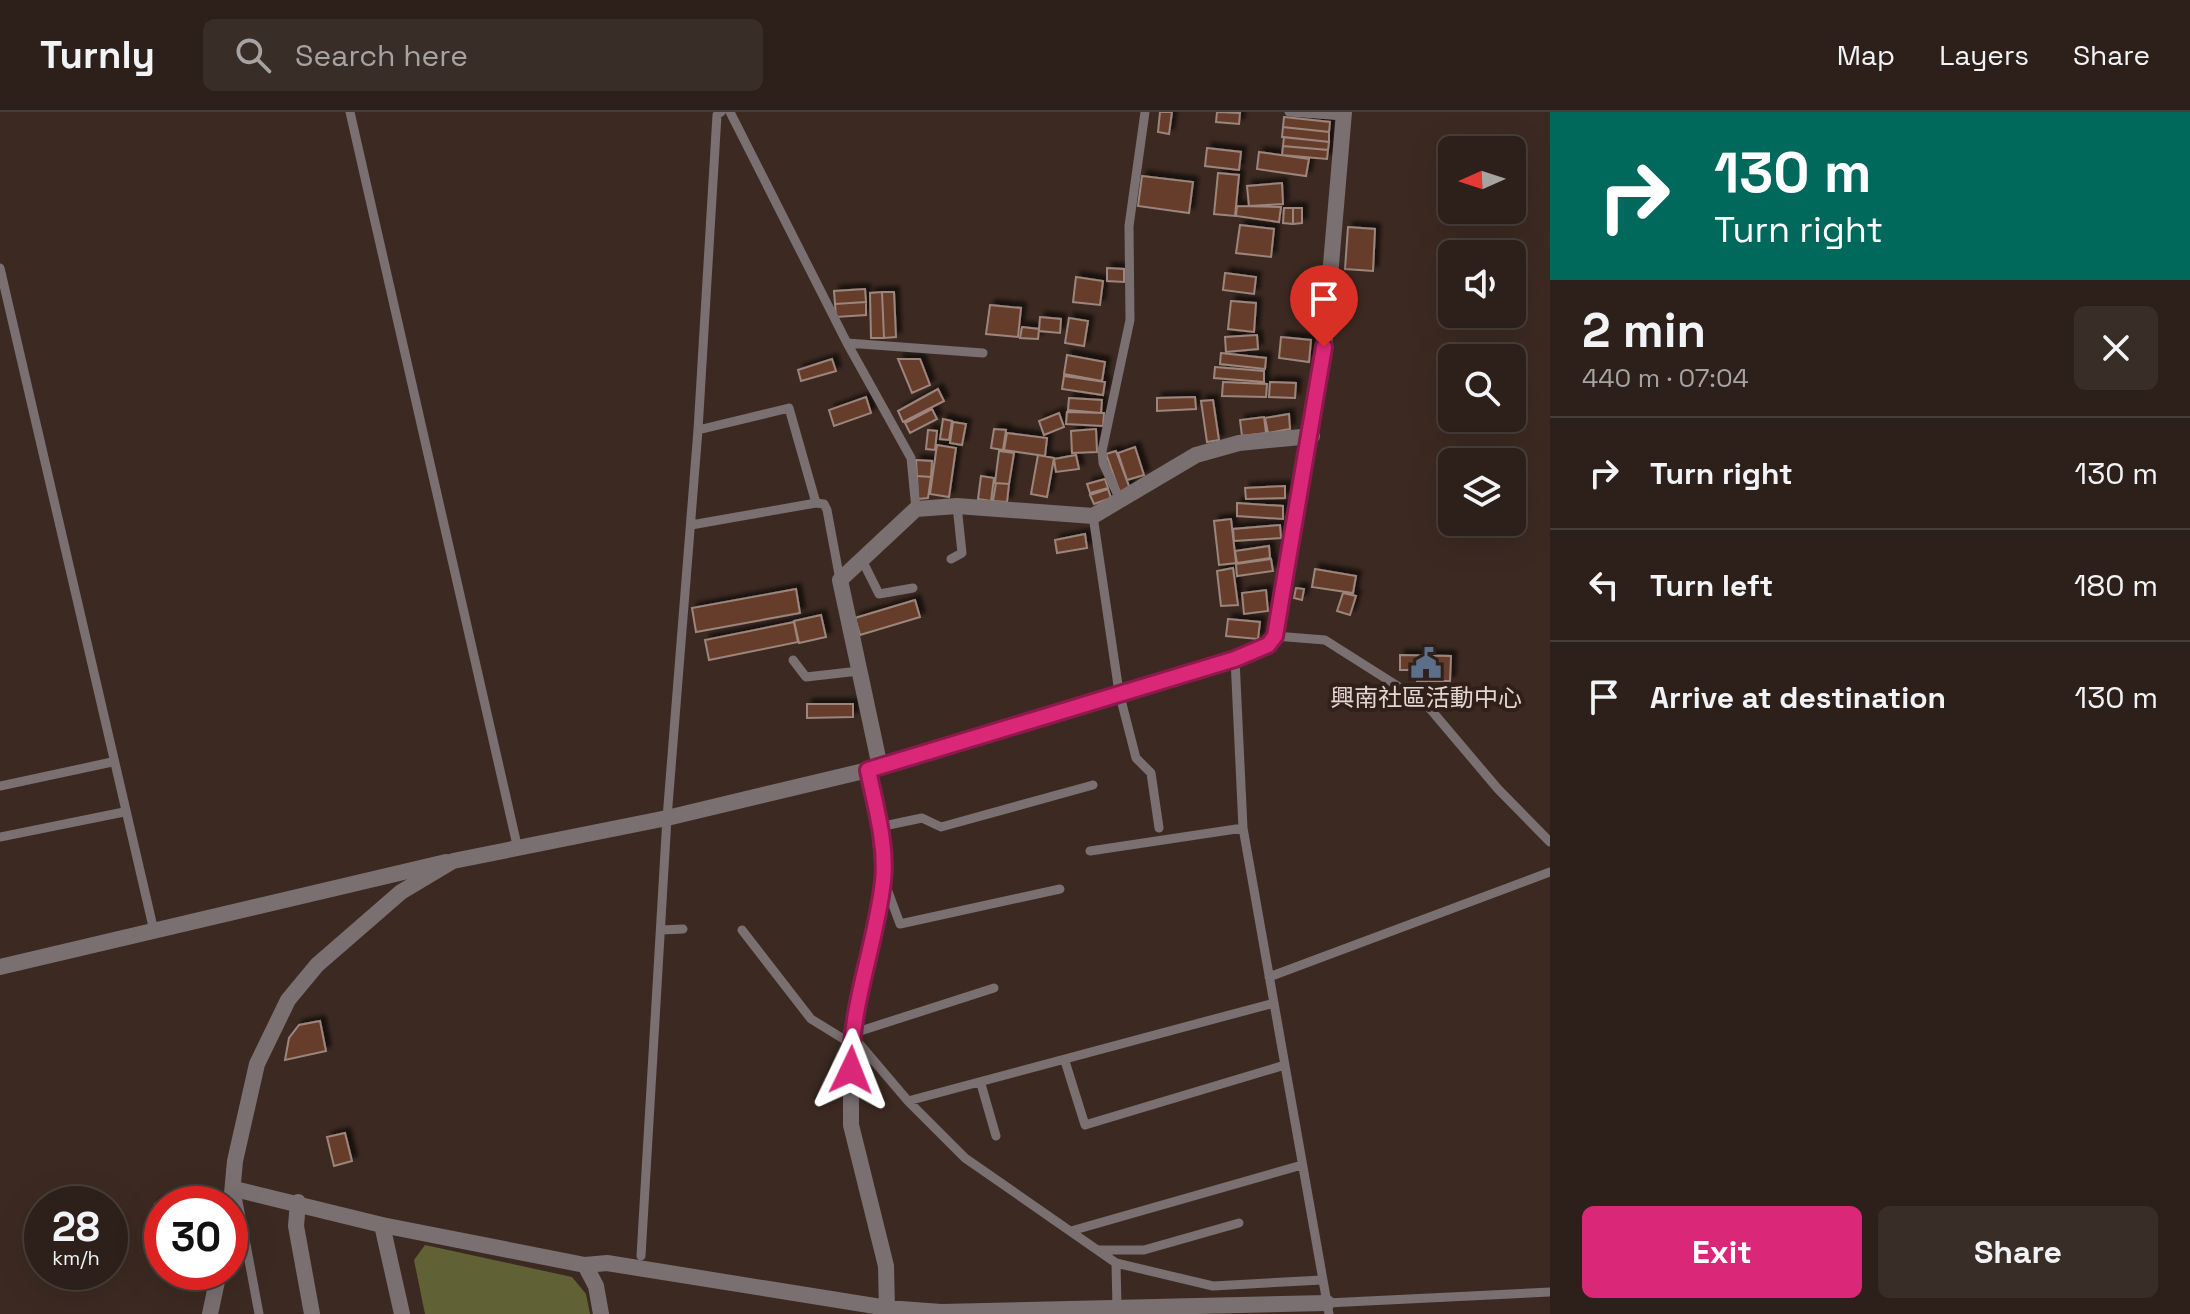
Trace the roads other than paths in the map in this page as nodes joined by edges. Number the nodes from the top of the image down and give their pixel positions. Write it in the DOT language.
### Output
graph roads {
  1 [pos="350,112"];
  2 [pos="721,112"];
  3 [pos="730,112"];
  4 [pos="1145,112"];
  5 [pos="1289,112"];
  6 [pos="1343,114"];
  7 [pos="0,268"];
  8 [pos="847,343"];
  9 [pos="983,353"];
  10 [pos="698,430"];
  11 [pos="1312,436"];
  12 [pos="1121,502"];
  13 [pos="816,503"];
  14 [pos="957,506"];
  15 [pos="916,509"];
  16 [pos="1093,516"];
  17 [pos="691,525"];
  18 [pos="951,559"];
  19 [pos="862,560"];
  20 [pos="840,580"];
  21 [pos="913,588"];
  22 [pos="1275,636"];
  23 [pos="1235,659"];
  24 [pos="793,660"];
  25 [pos="859,671"];
  26 [pos="1119,692"];
  27 [pos="112,762"];
  28 [pos="874,768"];
  29 [pos="1093,785"];
  30 [pos="0,786"];
  31 [pos="124,812"];
  32 [pos="667,818"];
  33 [pos="879,827"];
  34 [pos="1159,828"];
  35 [pos="1243,828"];
  36 [pos="0,837"];
  37 [pos="1550,842"];
  38 [pos="517,845"];
  39 [pos="1090,851"];
  40 [pos="453,861"];
  41 [pos="1550,872"];
  42 [pos="884,879"];
  43 [pos="1060,889"];
  44 [pos="683,929"];
  45 [pos="662,930"];
  46 [pos="742,930"];
  47 [pos="154,931"];
  48 [pos="0,967"];
  49 [pos="1269,977"];
  50 [pos="994,988"];
  51 [pos="1274,1003"];
  52 [pos="851,1039"];
  53 [pos="1065,1061"];
  54 [pos="1285,1065"];
  55 [pos="981,1084"];
  56 [pos="908,1101"];
  57 [pos="996,1136"];
  58 [pos="1302,1165"];
  59 [pos="235,1186"];
  60 [pos="248,1192"];
  61 [pos="298,1202"];
  62 [pos="1239,1223"];
  63 [pos="382,1225"];
  64 [pos="1071,1231"];
  65 [pos="1099,1250"];
  66 [pos="641,1256"];
  67 [pos="248,1257"];
  68 [pos="1116,1263"];
  69 [pos="585,1265"];
  70 [pos="1322,1280"];
  71 [pos="215,1290"];
  72 [pos="1550,1292"];
  73 [pos="887,1308"];
  74 [pos="1117,1308"];
  75 [pos="1328,1309"];
  76 [pos="210,1314"];
  77 [pos="259,1314"];
  78 [pos="312,1314"];
  79 [pos="402,1314"];
  80 [pos="601,1314"];
  1 -- 38 [label="lane"];
  2 -- 10 [label="lane"];
  3 -- 8 [label="lane"];
  4 -- 12 [label="lane"];
  5 -- 6 [label="lane"];
  6 -- 11 [label="street"];
  7 -- 27 [label="lane"];
  8 -- 9 [label="lane"];
  8 -- 15 [label="lane"];
  10 -- 13 [label="lane"];
  10 -- 17 [label="lane"];
  11 -- 12 [label="street"];
  11 -- 22 [label="street"];
  12 -- 16 [label="street"];
  13 -- 17 [label="lane"];
  13 -- 20 [label="lane"];
  14 -- 15 [label="street"];
  14 -- 16 [label="street"];
  14 -- 18 [label="lane"];
  15 -- 19 [label="street"];
  16 -- 26 [label="lane"];
  17 -- 32 [label="lane"];
  19 -- 20 [label="street"];
  19 -- 21 [label="lane"];
  20 -- 25 [label="street"];
  22 -- 23 [label="street"];
  22 -- 37 [label="lane"];
  23 -- 26 [label="street"];
  23 -- 35 [label="lane"];
  24 -- 25 [label="lane"];
  25 -- 28 [label="street"];
  26 -- 28 [label="street"];
  26 -- 34 [label="lane"];
  27 -- 30 [label="lane"];
  27 -- 31 [label="lane"];
  28 -- 32 [label="street"];
  28 -- 33 [label="street"];
  29 -- 33 [label="lane"];
  31 -- 36 [label="lane"];
  31 -- 47 [label="lane"];
  32 -- 38 [label="street"];
  32 -- 45 [label="lane"];
  33 -- 42 [label="street"];
  35 -- 39 [label="lane"];
  35 -- 49 [label="lane"];
  38 -- 40 [label="street"];
  40 -- 47 [label="street"];
  40 -- 59 [label="street"];
  41 -- 49 [label="lane"];
  42 -- 43 [label="lane"];
  42 -- 52 [label="street"];
  44 -- 45 [label="lane"];
  45 -- 66 [label="lane"];
  46 -- 52 [label="lane"];
  47 -- 48 [label="street"];
  49 -- 51 [label="lane"];
  50 -- 52 [label="lane"];
  51 -- 53 [label="lane"];
  51 -- 54 [label="lane"];
  52 -- 56 [label="lane"];
  52 -- 73 [label="street"];
  53 -- 54 [label="lane"];
  53 -- 55 [label="lane"];
  54 -- 58 [label="lane"];
  55 -- 56 [label="lane"];
  55 -- 57 [label="lane"];
  56 -- 64 [label="lane"];
  58 -- 64 [label="lane"];
  58 -- 70 [label="lane"];
  60 -- 61 [label="street"];
  61 -- 63 [label="street"];
  61 -- 78 [label="street"];
  62 -- 65 [label="lane"];
  63 -- 69 [label="street"];
  63 -- 79 [label="street"];
  64 -- 65 [label="lane"];
  65 -- 68 [label="lane"];
  67 -- 77 [label="lane"];
  68 -- 70 [label="lane"];
  68 -- 74 [label="lane"];
  69 -- 73 [label="street"];
  69 -- 80 [label="street"];
  70 -- 75 [label="lane"];
  71 -- 76 [label="street"];
  72 -- 75 [label="lane"];
  73 -- 74 [label="street"];
  74 -- 75 [label="street"];
}
